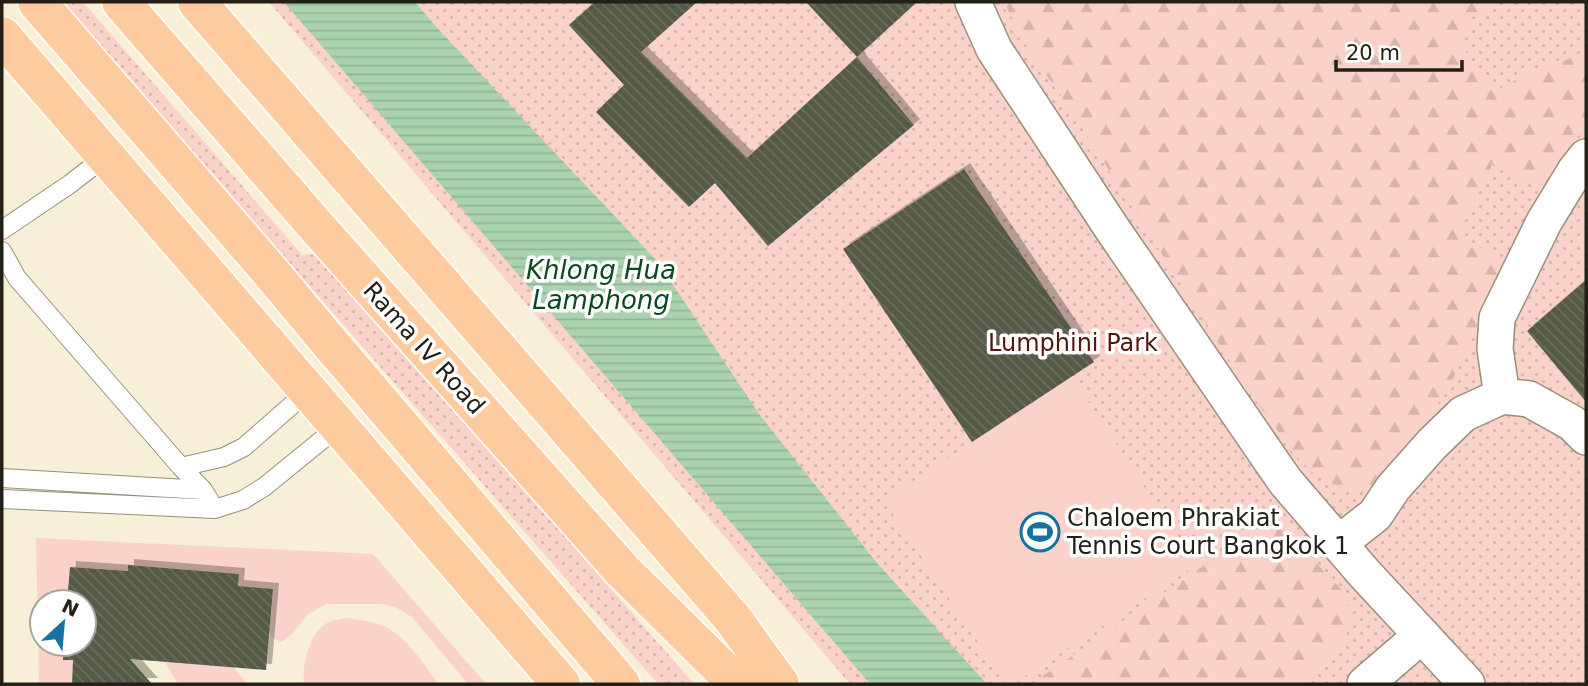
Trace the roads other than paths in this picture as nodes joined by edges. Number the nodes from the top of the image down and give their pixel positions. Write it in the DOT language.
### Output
graph roads {
  1 [pos="37,2"];
  2 [pos="121,2"];
  3 [pos="197,2"];
  4 [pos="973,2"];
  5 [pos="2,36"];
  6 [pos="106,156"];
  7 [pos="1586,157"];
  8 [pos="2,230"];
  9 [pos="2,251"];
  10 [pos="309,390"];
  11 [pos="1502,396"];
  12 [pos="340,426"];
  13 [pos="1586,436"];
  14 [pos="181,467"];
  15 [pos="2,478"];
  16 [pos="203,490"];
  17 [pos="2,499"];
  18 [pos="215,509"];
  19 [pos="1339,543"];
  20 [pos="1422,635"];
  21 [pos="561,684"];
  22 [pos="621,684"];
  23 [pos="737,684"];
  24 [pos="780,684"];
  25 [pos="1365,684"];
  26 [pos="1467,684"];
  1 -- 22 [label="main road"];
  2 -- 23 [label="main road, Rama IV Road"];
  3 -- 24 [label="main road"];
  4 -- 19 [label="street"];
  5 -- 6 [label="main road"];
  6 -- 8 [label="lane"];
  6 -- 10 [label="main road"];
  7 -- 11 [label="street"];
  9 -- 14 [label="lane"];
  10 -- 12 [label="main road"];
  10 -- 14 [label="lane"];
  11 -- 13 [label="street"];
  11 -- 19 [label="street"];
  12 -- 18 [label="lane"];
  12 -- 21 [label="main road"];
  14 -- 16 [label="lane"];
  15 -- 16 [label="lane"];
  16 -- 18 [label="lane"];
  17 -- 18 [label="lane"];
  19 -- 20 [label="street"];
  20 -- 25 [label="street"];
  20 -- 26 [label="street"];
}
